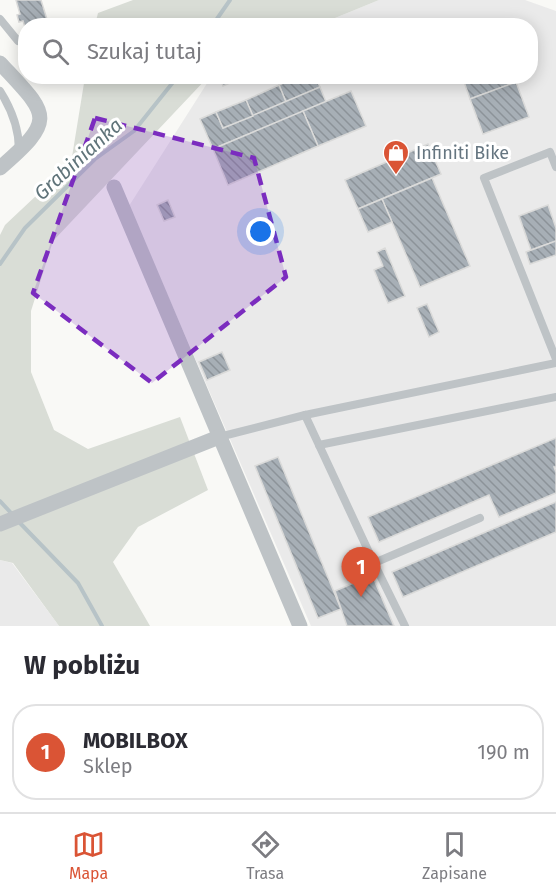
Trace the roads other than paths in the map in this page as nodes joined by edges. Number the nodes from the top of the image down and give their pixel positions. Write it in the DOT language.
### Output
graph roads {
  1 [pos="0,19"];
  2 [pos="18,41"];
  3 [pos="0,63"];
  4 [pos="18,83"];
  5 [pos="19,84"];
  6 [pos="0,92"];
  7 [pos="20,151"];
  8 [pos="556,166"];
  9 [pos="0,168"];
  10 [pos="114,187"];
  11 [pos="556,361"];
  12 [pos="556,397"];
  13 [pos="305,416"];
  14 [pos="219,437"];
  15 [pos="319,445"];
  16 [pos="480,518"];
  17 [pos="0,524"];
  18 [pos="374,563"];
  19 [pos="300,626"];
  20 [pos="405,626"];
  1 -- 2 [label="lane"];
  3 -- 4 [label="street"];
  5 -- 7 [label="street"];
  6 -- 7 [label="lane"];
  7 -- 9 [label="street"];
  8 -- 11 [label="lane"];
  10 -- 14 [label="street"];
  11 -- 13 [label="lane"];
  12 -- 15 [label="lane"];
  13 -- 14 [label="lane"];
  13 -- 15 [label="lane"];
  14 -- 17 [label="street"];
  14 -- 19 [label="street"];
  15 -- 18 [label="lane"];
  16 -- 18 [label="lane"];
  18 -- 20 [label="lane"];
}
